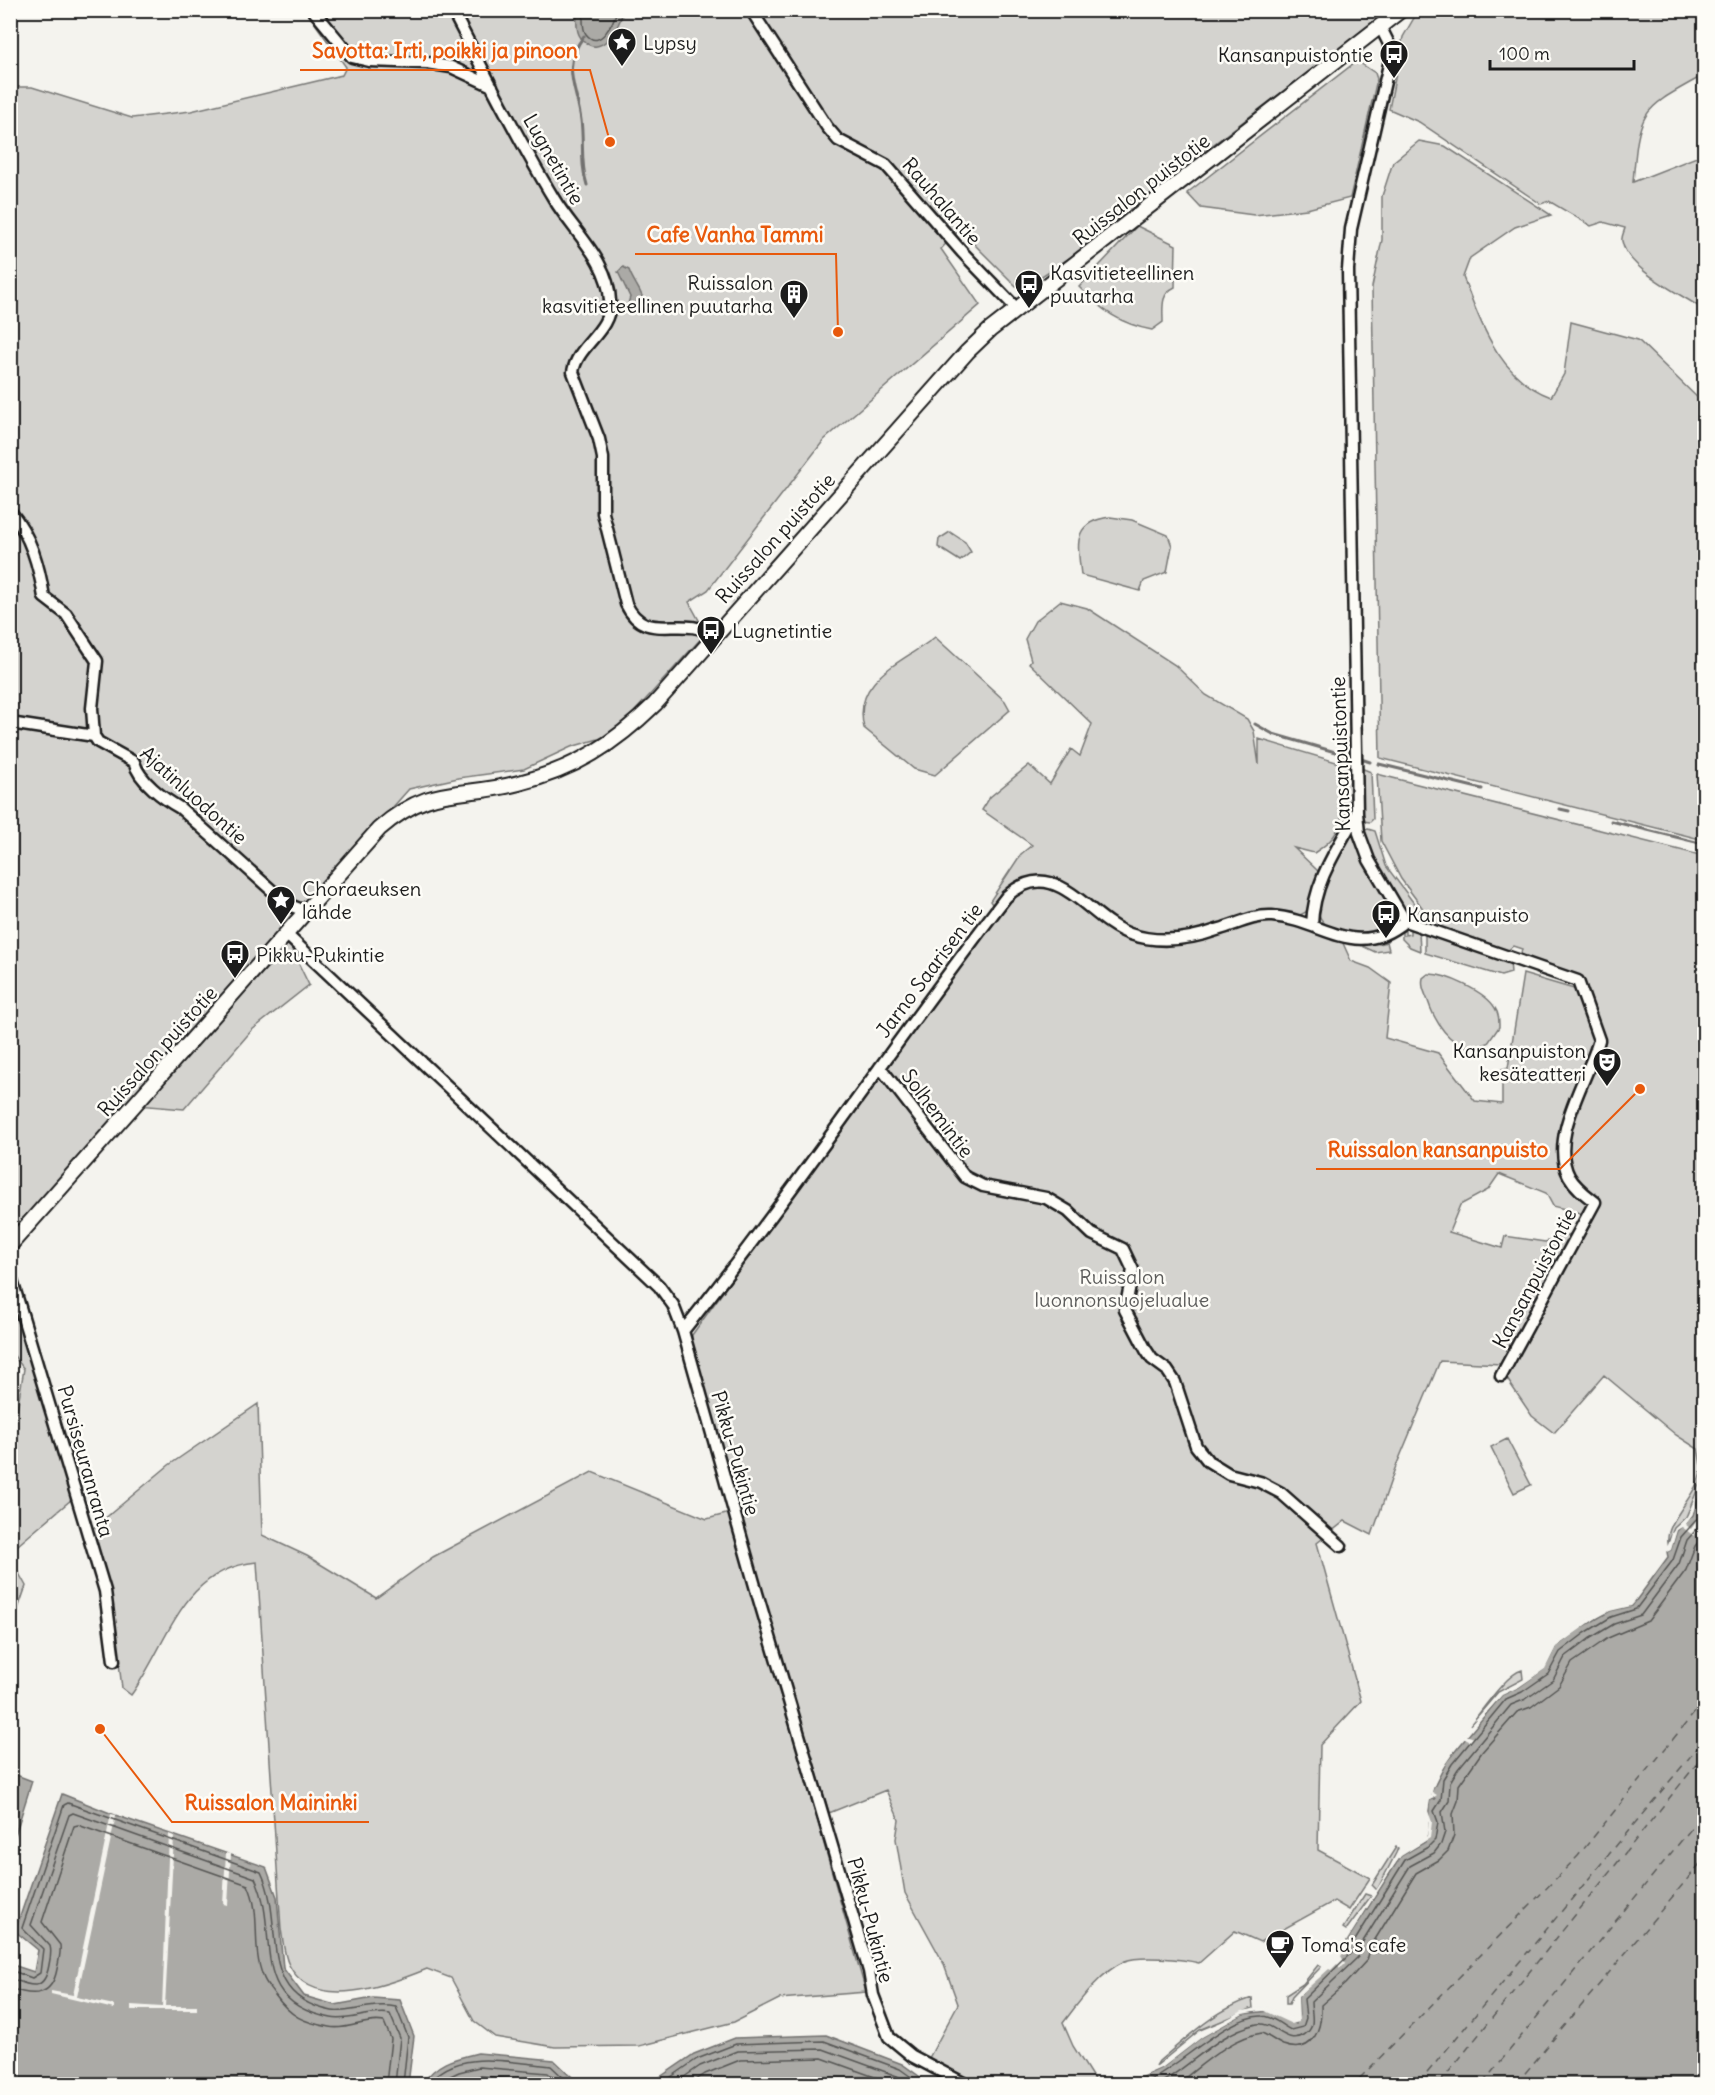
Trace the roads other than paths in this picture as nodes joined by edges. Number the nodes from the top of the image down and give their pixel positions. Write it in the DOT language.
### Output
graph roads {
  1 [pos="313,10"];
  2 [pos="452,10"];
  3 [pos="751,10"];
  4 [pos="1401,10"];
  5 [pos="1381,28"];
  6 [pos="493,86"];
  7 [pos="1016,308"];
  8 [pos="10,511"];
  9 [pos="715,636"];
  10 [pos="10,723"];
  11 [pos="94,736"];
  12 [pos="1357,813"];
  13 [pos="307,912"];
  14 [pos="1405,921"];
  15 [pos="1312,925"];
  16 [pos="287,935"];
  17 [pos="880,1067"];
  18 [pos="10,1245"];
  19 [pos="10,1274"];
  20 [pos="683,1331"];
  21 [pos="1501,1376"];
  22 [pos="1341,1546"];
  23 [pos="114,1661"];
  24 [pos="965,2085"];
  1 -- 6 [label="street"];
  2 -- 6 [label="street, Lugnetintie"];
  3 -- 7 [label="street, Rauhalantie"];
  4 -- 5 [label="street, Ruissalon puistotie"];
  5 -- 7 [label="street, Ruissalon puistotie"];
  5 -- 12 [label="street, Kansanpuistontie"];
  6 -- 9 [label="street, Lugnetintie"];
  7 -- 9 [label="street, Ruissalon puistotie"];
  8 -- 11 [label="street"];
  9 -- 13 [label="street, Ruissalon puistotie"];
  10 -- 11 [label="street, Ajatinluodontie"];
  11 -- 13 [label="street, Ajatinluodontie"];
  12 -- 14 [label="street, Kansanpuistontie"];
  12 -- 15 [label="street"];
  13 -- 16 [label="street, Ruissalon puistotie"];
  14 -- 15 [label="street, Jarno Saarisen tie"];
  14 -- 21 [label="street, Kansanpuistontie"];
  15 -- 17 [label="street, Jarno Saarisen tie"];
  16 -- 18 [label="street, Ruissalon puistotie"];
  16 -- 20 [label="street, Pikku-Pukintie"];
  17 -- 20 [label="street, Jarno Saarisen tie"];
  17 -- 22 [label="street, Solhemintie"];
  19 -- 23 [label="street, Pursiseuranranta"];
  20 -- 24 [label="street, Pikku-Pukintie"];
}
